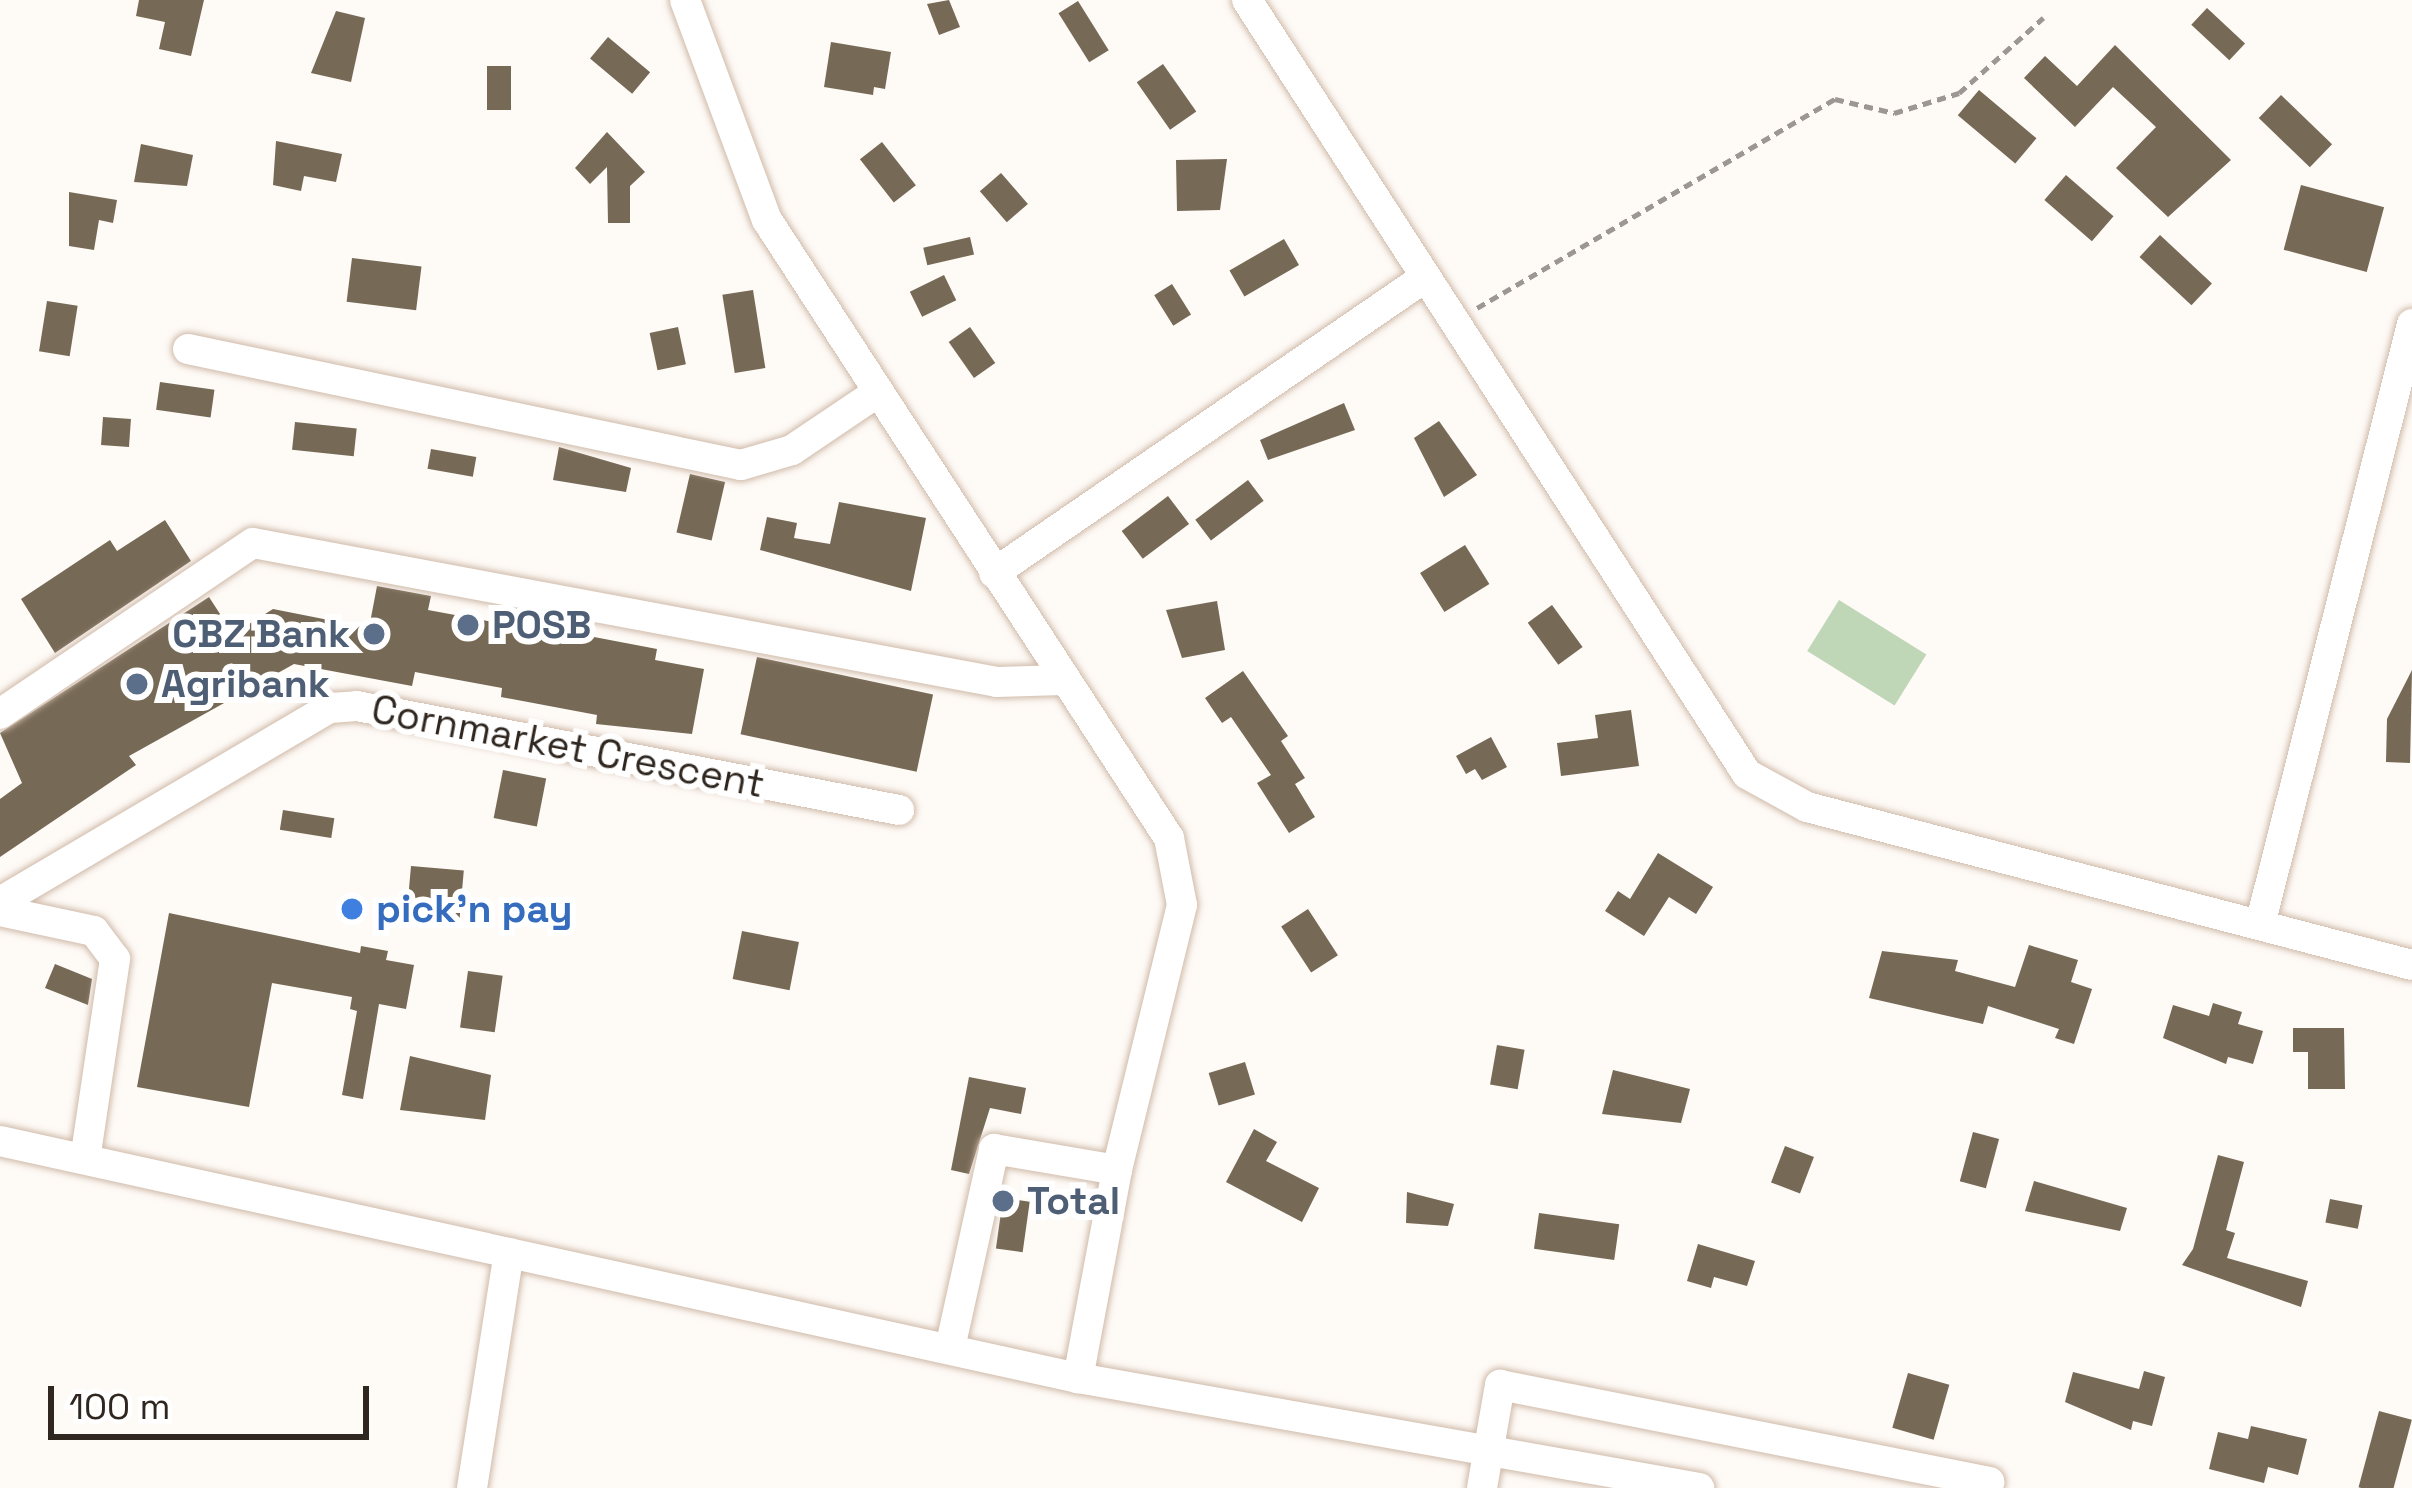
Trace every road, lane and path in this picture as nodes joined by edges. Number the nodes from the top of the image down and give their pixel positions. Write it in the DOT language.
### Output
graph roads {
  1 [pos="685,0"];
  2 [pos="1247,0"];
  3 [pos="2043,18"];
  4 [pos="1424,278"];
  5 [pos="1451,323"];
  6 [pos="2412,325"];
  7 [pos="188,350"];
  8 [pos="875,394"];
  9 [pos="994,573"];
  10 [pos="1063,680"];
  11 [pos="0,714"];
  12 [pos="899,810"];
  13 [pos="0,902"];
  14 [pos="0,911"];
  15 [pos="2260,925"];
  16 [pos="2412,965"];
  17 [pos="0,1141"];
  18 [pos="85,1159"];
  19 [pos="1117,1170"];
  20 [pos="509,1253"];
  21 [pos="950,1348"];
  22 [pos="1078,1378"];
  23 [pos="1490,1451"];
  24 [pos="1997,1486"];
  25 [pos="472,1488"];
  26 [pos="1482,1488"];
  27 [pos="1699,1488"];
  1 -- 8 [label="street"];
  2 -- 4 [label="street"];
  3 -- 5 [label="path"];
  4 -- 5 [label="street"];
  4 -- 9 [label="street"];
  5 -- 15 [label="street"];
  6 -- 15 [label="street"];
  7 -- 8 [label="street"];
  8 -- 9 [label="street"];
  9 -- 10 [label="street"];
  10 -- 11 [label="street"];
  10 -- 19 [label="street"];
  12 -- 13 [label="street, Cornmarket Crescent"];
  14 -- 18 [label="street"];
  15 -- 16 [label="street"];
  17 -- 18 [label="street"];
  18 -- 20 [label="street"];
  19 -- 21 [label="street"];
  19 -- 22 [label="street"];
  20 -- 21 [label="street"];
  20 -- 25 [label="street"];
  21 -- 22 [label="street"];
  22 -- 23 [label="street"];
  23 -- 24 [label="street"];
  23 -- 26 [label="street"];
  23 -- 27 [label="street"];
}
